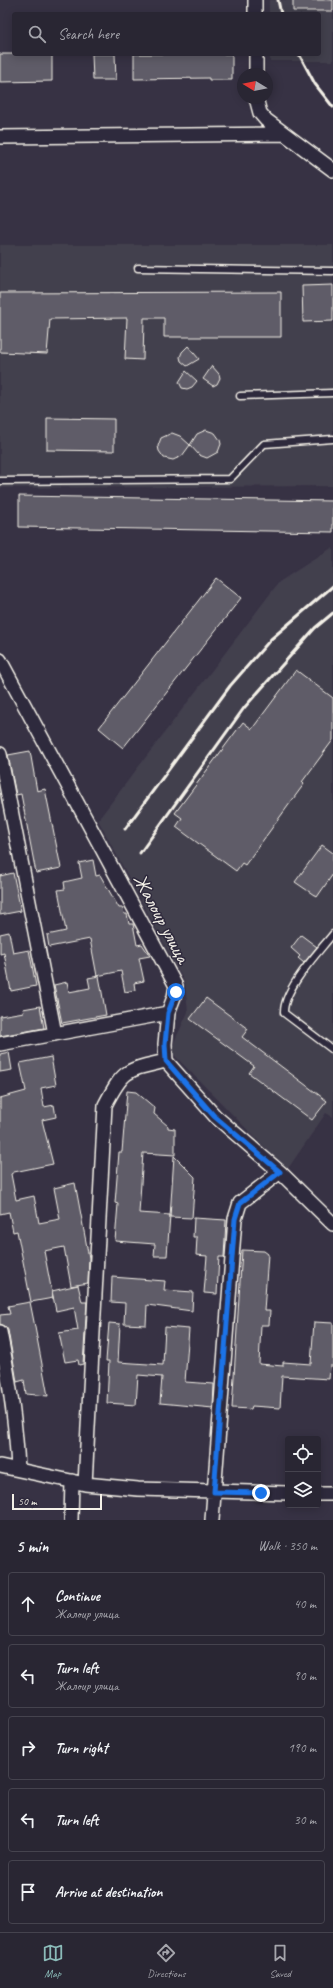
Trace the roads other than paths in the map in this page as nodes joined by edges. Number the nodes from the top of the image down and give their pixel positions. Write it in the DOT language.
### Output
graph roads {
  1 [pos="255,0"];
  2 [pos="255,12"];
  3 [pos="256,56"];
  4 [pos="256,68"];
  5 [pos="258,104"];
  6 [pos="283,134"];
  7 [pos="0,137"];
  8 [pos="333,170"];
  9 [pos="138,268"];
  10 [pos="333,271"];
  11 [pos="333,393"];
  12 [pos="240,396"];
  13 [pos="333,439"];
  14 [pos="0,481"];
  15 [pos="0,660"];
  16 [pos="3,674"];
  17 [pos="0,754"];
  18 [pos="333,934"];
  19 [pos="168,1013"];
  20 [pos="55,1034"];
  21 [pos="0,1044"];
  22 [pos="333,1050"];
  23 [pos="166,1061"];
  24 [pos="280,1172"];
  25 [pos="333,1224"];
  26 [pos="0,1332"];
  27 [pos="0,1466"];
  28 [pos="18,1468"];
  29 [pos="72,1481"];
  30 [pos="85,1484"];
  31 [pos="214,1492"];
  32 [pos="285,1493"];
  33 [pos="321,1494"];
  34 [pos="333,1494"];
  35 [pos="71,1520"];
  36 [pos="212,1520"];
  1 -- 2 [label="street"];
  3 -- 4 [label="street"];
  5 -- 6 [label="street"];
  6 -- 7 [label="street"];
  6 -- 8 [label="street"];
  9 -- 10 [label="lane"];
  11 -- 12 [label="lane"];
  13 -- 14 [label="lane"];
  15 -- 16 [label="street, Жалоир улица"];
  16 -- 19 [label="street, Жалоир улица"];
  17 -- 20 [label="street"];
  18 -- 22 [label="lane"];
  19 -- 20 [label="street"];
  19 -- 23 [label="street, Жалоир улица"];
  20 -- 21 [label="street"];
  23 -- 24 [label="street"];
  23 -- 30 [label="street"];
  24 -- 25 [label="street"];
  24 -- 31 [label="street"];
  26 -- 28 [label="street"];
  27 -- 28 [label="street"];
  28 -- 29 [label="street"];
  29 -- 30 [label="street"];
  29 -- 35 [label="street"];
  30 -- 31 [label="street"];
  31 -- 32 [label="street"];
  31 -- 36 [label="street"];
  33 -- 34 [label="street"];
}
